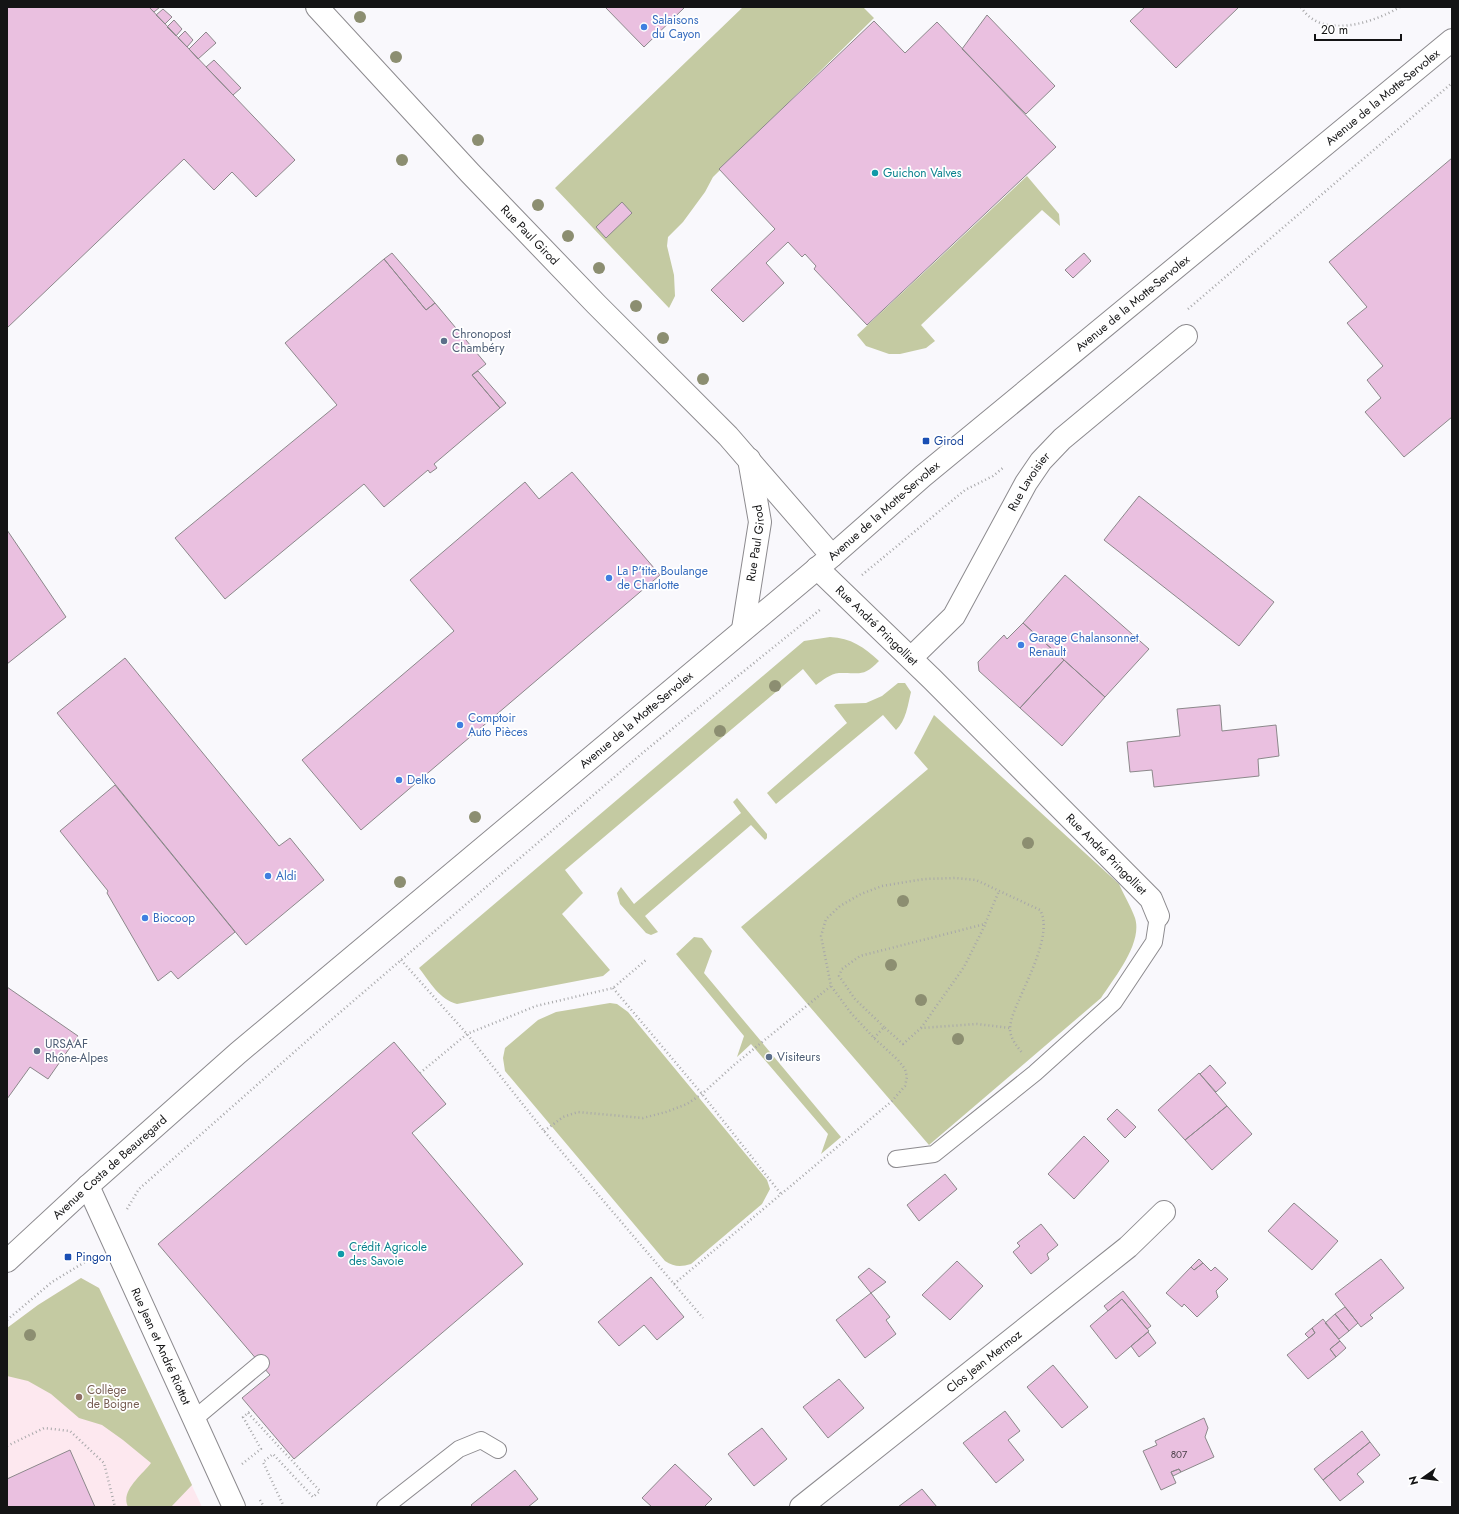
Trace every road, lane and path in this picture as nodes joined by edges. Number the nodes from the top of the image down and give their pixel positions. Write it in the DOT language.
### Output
graph roads {
  1 [pos="317,7"];
  2 [pos="1301,7"];
  3 [pos="1400,7"];
  4 [pos="1452,40"];
  5 [pos="1452,83"];
  6 [pos="1186,312"];
  7 [pos="1186,336"];
  8 [pos="748,458"];
  9 [pos="1007,464"];
  10 [pos="825,562"];
  11 [pos="841,593"];
  12 [pos="743,628"];
  13 [pos="910,658"];
  14 [pos="1000,891"];
  15 [pos="1158,916"];
  16 [pos="985,924"];
  17 [pos="401,960"];
  18 [pos="646,960"];
  19 [pos="831,986"];
  20 [pos="613,988"];
  21 [pos="884,1027"];
  22 [pos="921,1028"];
  23 [pos="1010,1028"];
  24 [pos="467,1034"];
  25 [pos="874,1038"];
  26 [pos="420,1073"];
  27 [pos="1036,1073"];
  28 [pos="213,1075"];
  29 [pos="702,1094"];
  30 [pos="544,1131"];
  31 [pos="896,1159"];
  32 [pos="88,1186"];
  33 [pos="781,1194"];
  34 [pos="1164,1212"];
  35 [pos="110,1236"];
  36 [pos="7,1261"];
  37 [pos="674,1284"];
  38 [pos="703,1318"];
  39 [pos="7,1320"];
  40 [pos="260,1363"];
  41 [pos="252,1410"];
  42 [pos="248,1413"];
  43 [pos="194,1419"];
  44 [pos="7,1446"];
  45 [pos="261,1449"];
  46 [pos="498,1450"];
  47 [pos="115,1507"];
  48 [pos="234,1507"];
  49 [pos="284,1507"];
  50 [pos="385,1507"];
  51 [pos="801,1507"];
  1 -- 8 [label="street, Rue Paul Girod"];
  2 -- 3 [label="path"];
  4 -- 10 [label="street, Avenue de la Motte-Servolex"];
  5 -- 6 [label="path"];
  7 -- 13 [label="street, Rue Lavoisier"];
  8 -- 10 [label="street, Rue Paul Girod"];
  8 -- 12 [label="street, Rue Paul Girod"];
  9 -- 11 [label="path"];
  10 -- 11 [label="street, Rue André Pringolliet"];
  10 -- 12 [label="street, Avenue de la Motte-Servolex"];
  11 -- 13 [label="street, Rue André Pringolliet"];
  11 -- 17 [label="path"];
  12 -- 28 [label="street, Avenue de la Motte-Servolex"];
  13 -- 15 [label="street, Rue André Pringolliet"];
  14 -- 16 [label="path"];
  14 -- 19 [label="path"];
  14 -- 23 [label="path"];
  15 -- 27 [label="lane, Rue André Pringolliet"];
  16 -- 21 [label="path"];
  16 -- 22 [label="path"];
  17 -- 24 [label="path"];
  17 -- 35 [label="path"];
  18 -- 20 [label="path"];
  19 -- 25 [label="path"];
  19 -- 29 [label="path"];
  20 -- 24 [label="path"];
  20 -- 29 [label="path"];
  21 -- 22 [label="path"];
  21 -- 25 [label="path"];
  22 -- 23 [label="path"];
  23 -- 27 [label="path"];
  24 -- 26 [label="path"];
  24 -- 30 [label="path"];
  25 -- 33 [label="path"];
  27 -- 31 [label="lane, Rue André Pringolliet"];
  28 -- 32 [label="street, Avenue Costa de Beauregard"];
  29 -- 30 [label="path"];
  29 -- 33 [label="path"];
  30 -- 37 [label="path"];
  32 -- 35 [label="street, Rue Jean et André Riottot"];
  32 -- 36 [label="street, Avenue Costa de Beauregard"];
  33 -- 37 [label="path"];
  34 -- 51 [label="street, Clos Jean Mermoz"];
  35 -- 39 [label="path"];
  35 -- 43 [label="street, Rue Jean et André Riottot"];
  37 -- 38 [label="path"];
  40 -- 43 [label="lane"];
  41 -- 42 [label="path"];
  42 -- 45 [label="path"];
  42 -- 49 [label="path"];
  43 -- 48 [label="street, Rue Jean et André Riottot"];
  44 -- 47 [label="path"];
  46 -- 50 [label="lane"];
}
